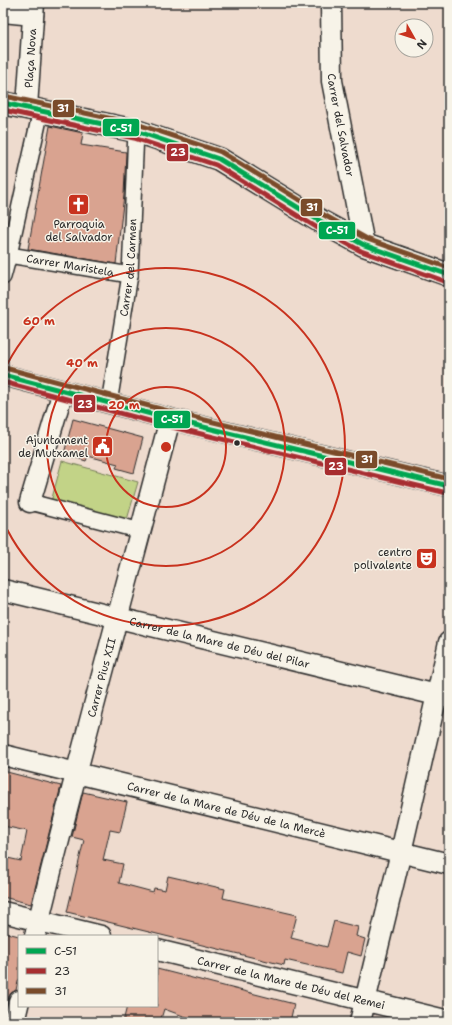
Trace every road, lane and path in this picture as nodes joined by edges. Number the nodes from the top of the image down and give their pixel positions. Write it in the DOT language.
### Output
graph roads {
  1 [pos="331,3"];
  2 [pos="34,9"];
  3 [pos="3,12"];
  4 [pos="3,103"];
  5 [pos="34,108"];
  6 [pos="136,131"];
  7 [pos="364,245"];
  8 [pos="9,255"];
  9 [pos="130,275"];
  10 [pos="449,275"];
  11 [pos="3,277"];
  12 [pos="3,375"];
  13 [pos="63,391"];
  14 [pos="109,403"];
  15 [pos="170,419"];
  16 [pos="449,486"];
  17 [pos="30,502"];
  18 [pos="141,531"];
  19 [pos="3,590"];
  20 [pos="119,617"];
  21 [pos="449,642"];
  22 [pos="443,696"];
  23 [pos="3,755"];
  24 [pos="75,773"];
  25 [pos="401,852"];
  26 [pos="449,864"];
  27 [pos="3,912"];
  28 [pos="37,928"];
  29 [pos="93,935"];
  30 [pos="158,950"];
  31 [pos="365,1000"];
  32 [pos="18,1005"];
  33 [pos="449,1021"];
  34 [pos="14,1022"];
  35 [pos="360,1022"];
  1 -- 7 [label="street, Carrer del Salvador"];
  2 -- 3 [label="street, Plaça Nova"];
  2 -- 5 [label="street, Plaça Nova"];
  4 -- 5 [label="street"];
  5 -- 6 [label="street"];
  5 -- 8 [label="street"];
  6 -- 7 [label="street"];
  6 -- 9 [label="street, Carrer del Carmen"];
  7 -- 10 [label="street"];
  8 -- 9 [label="street, Carrer Maristela"];
  8 -- 11 [label="street"];
  9 -- 14 [label="street, Carrer del Carmen"];
  12 -- 13 [label="street"];
  13 -- 14 [label="street"];
  13 -- 17 [label="street"];
  14 -- 15 [label="street"];
  15 -- 16 [label="street"];
  15 -- 18 [label="street, Carrer Pius XII"];
  17 -- 18 [label="street"];
  18 -- 20 [label="street, Carrer Pius XII"];
  19 -- 20 [label="street, Carrer de la Mare de Déu del Pilar"];
  20 -- 22 [label="street, Carrer de la Mare de Déu del Pilar"];
  20 -- 24 [label="street, Carrer Pius XII"];
  21 -- 22 [label="street"];
  22 -- 25 [label="street"];
  23 -- 24 [label="street, Carrer de la Mare de Déu de la Mercè"];
  24 -- 25 [label="street, Carrer de la Mare de Déu de la Mercè"];
  24 -- 28 [label="street, Carrer Pius XII"];
  25 -- 26 [label="street, Carrer de la Mare de Déu de la Mercè"];
  25 -- 31 [label="street"];
  27 -- 28 [label="street"];
  28 -- 29 [label="street"];
  30 -- 31 [label="street, Carrer de la Mare de Déu del Remei"];
  31 -- 33 [label="street, Carrer de la Mare de Déu del Remei"];
  31 -- 35 [label="street"];
  32 -- 34 [label="street"];
}
